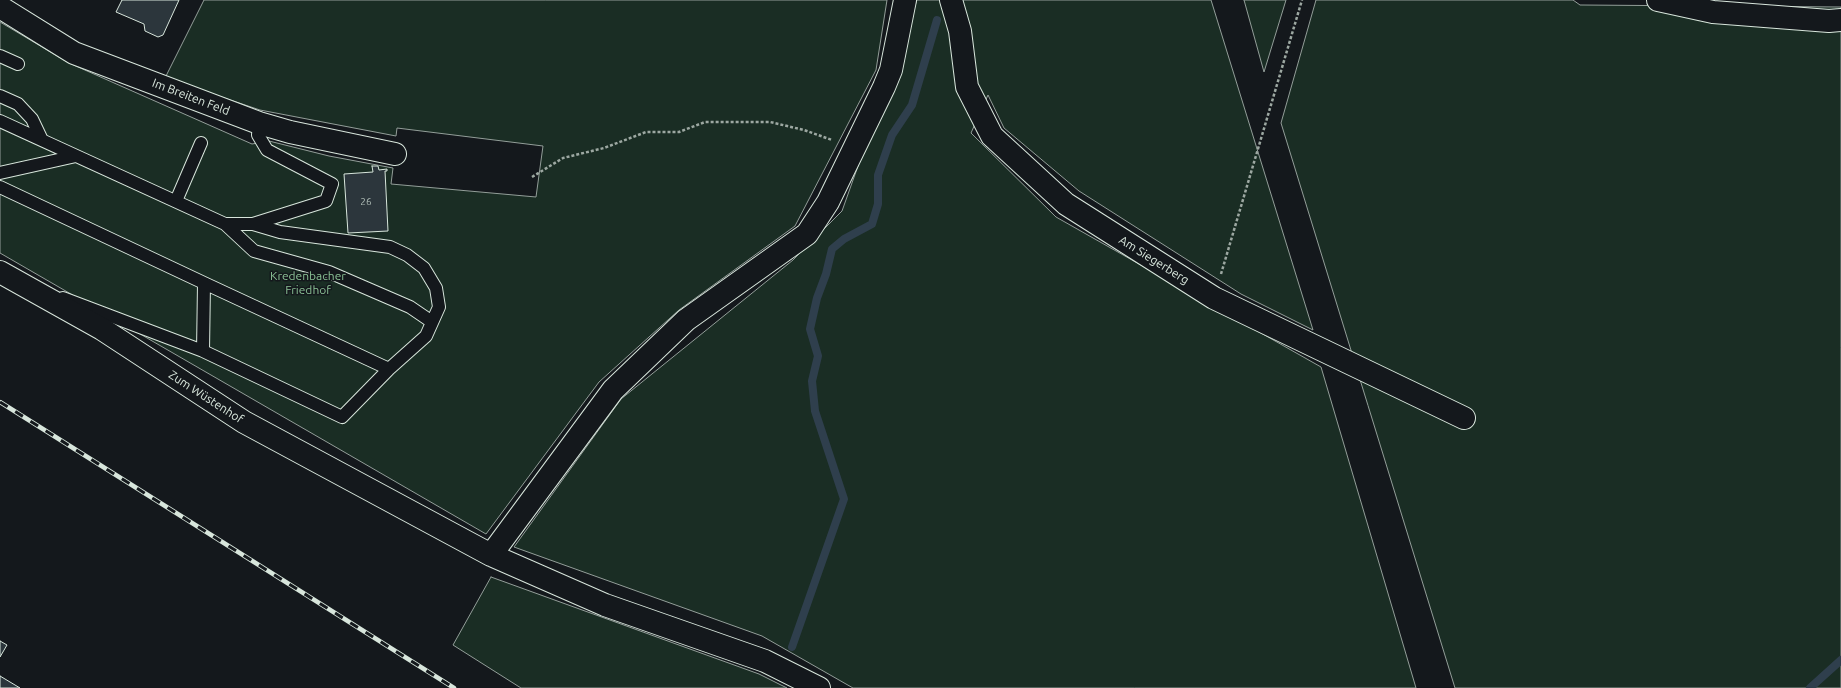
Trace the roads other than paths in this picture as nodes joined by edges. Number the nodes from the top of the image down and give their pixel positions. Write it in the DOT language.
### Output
graph roads {
  1 [pos="905,0"];
  2 [pos="951,0"];
  3 [pos="1658,0"];
  4 [pos="0,8"];
  5 [pos="1841,20"];
  6 [pos="0,56"];
  7 [pos="18,64"];
  8 [pos="0,96"];
  9 [pos="0,121"];
  10 [pos="260,123"];
  11 [pos="42,140"];
  12 [pos="201,144"];
  13 [pos="395,154"];
  14 [pos="76,156"];
  15 [pos="0,173"];
  16 [pos="0,187"];
  17 [pos="176,201"];
  18 [pos="225,224"];
  19 [pos="253,224"];
  20 [pos="7,275"];
  21 [pos="204,283"];
  22 [pos="432,322"];
  23 [pos="203,351"];
  24 [pos="389,369"];
  25 [pos="1464,418"];
  26 [pos="491,554"];
  27 [pos="820,688"];
  1 -- 26 [label="street"];
  2 -- 25 [label="street, Am Siegerberg"];
  3 -- 5 [label="street"];
  4 -- 10 [label="street, Im Breiten Feld"];
  6 -- 7 [label="lane"];
  8 -- 11 [label="lane"];
  9 -- 11 [label="lane"];
  10 -- 13 [label="street, Im Breiten Feld"];
  10 -- 19 [label="lane"];
  11 -- 14 [label="lane"];
  12 -- 17 [label="lane"];
  14 -- 15 [label="lane"];
  14 -- 17 [label="lane"];
  16 -- 21 [label="lane"];
  17 -- 18 [label="lane"];
  18 -- 19 [label="lane"];
  18 -- 22 [label="lane"];
  19 -- 22 [label="lane"];
  20 -- 23 [label="lane"];
  20 -- 26 [label="street, Zum Wüstenhof"];
  21 -- 23 [label="lane"];
  21 -- 24 [label="lane"];
  22 -- 24 [label="lane"];
  23 -- 24 [label="lane"];
  26 -- 27 [label="street, Zum Wüstenhof"];
}
